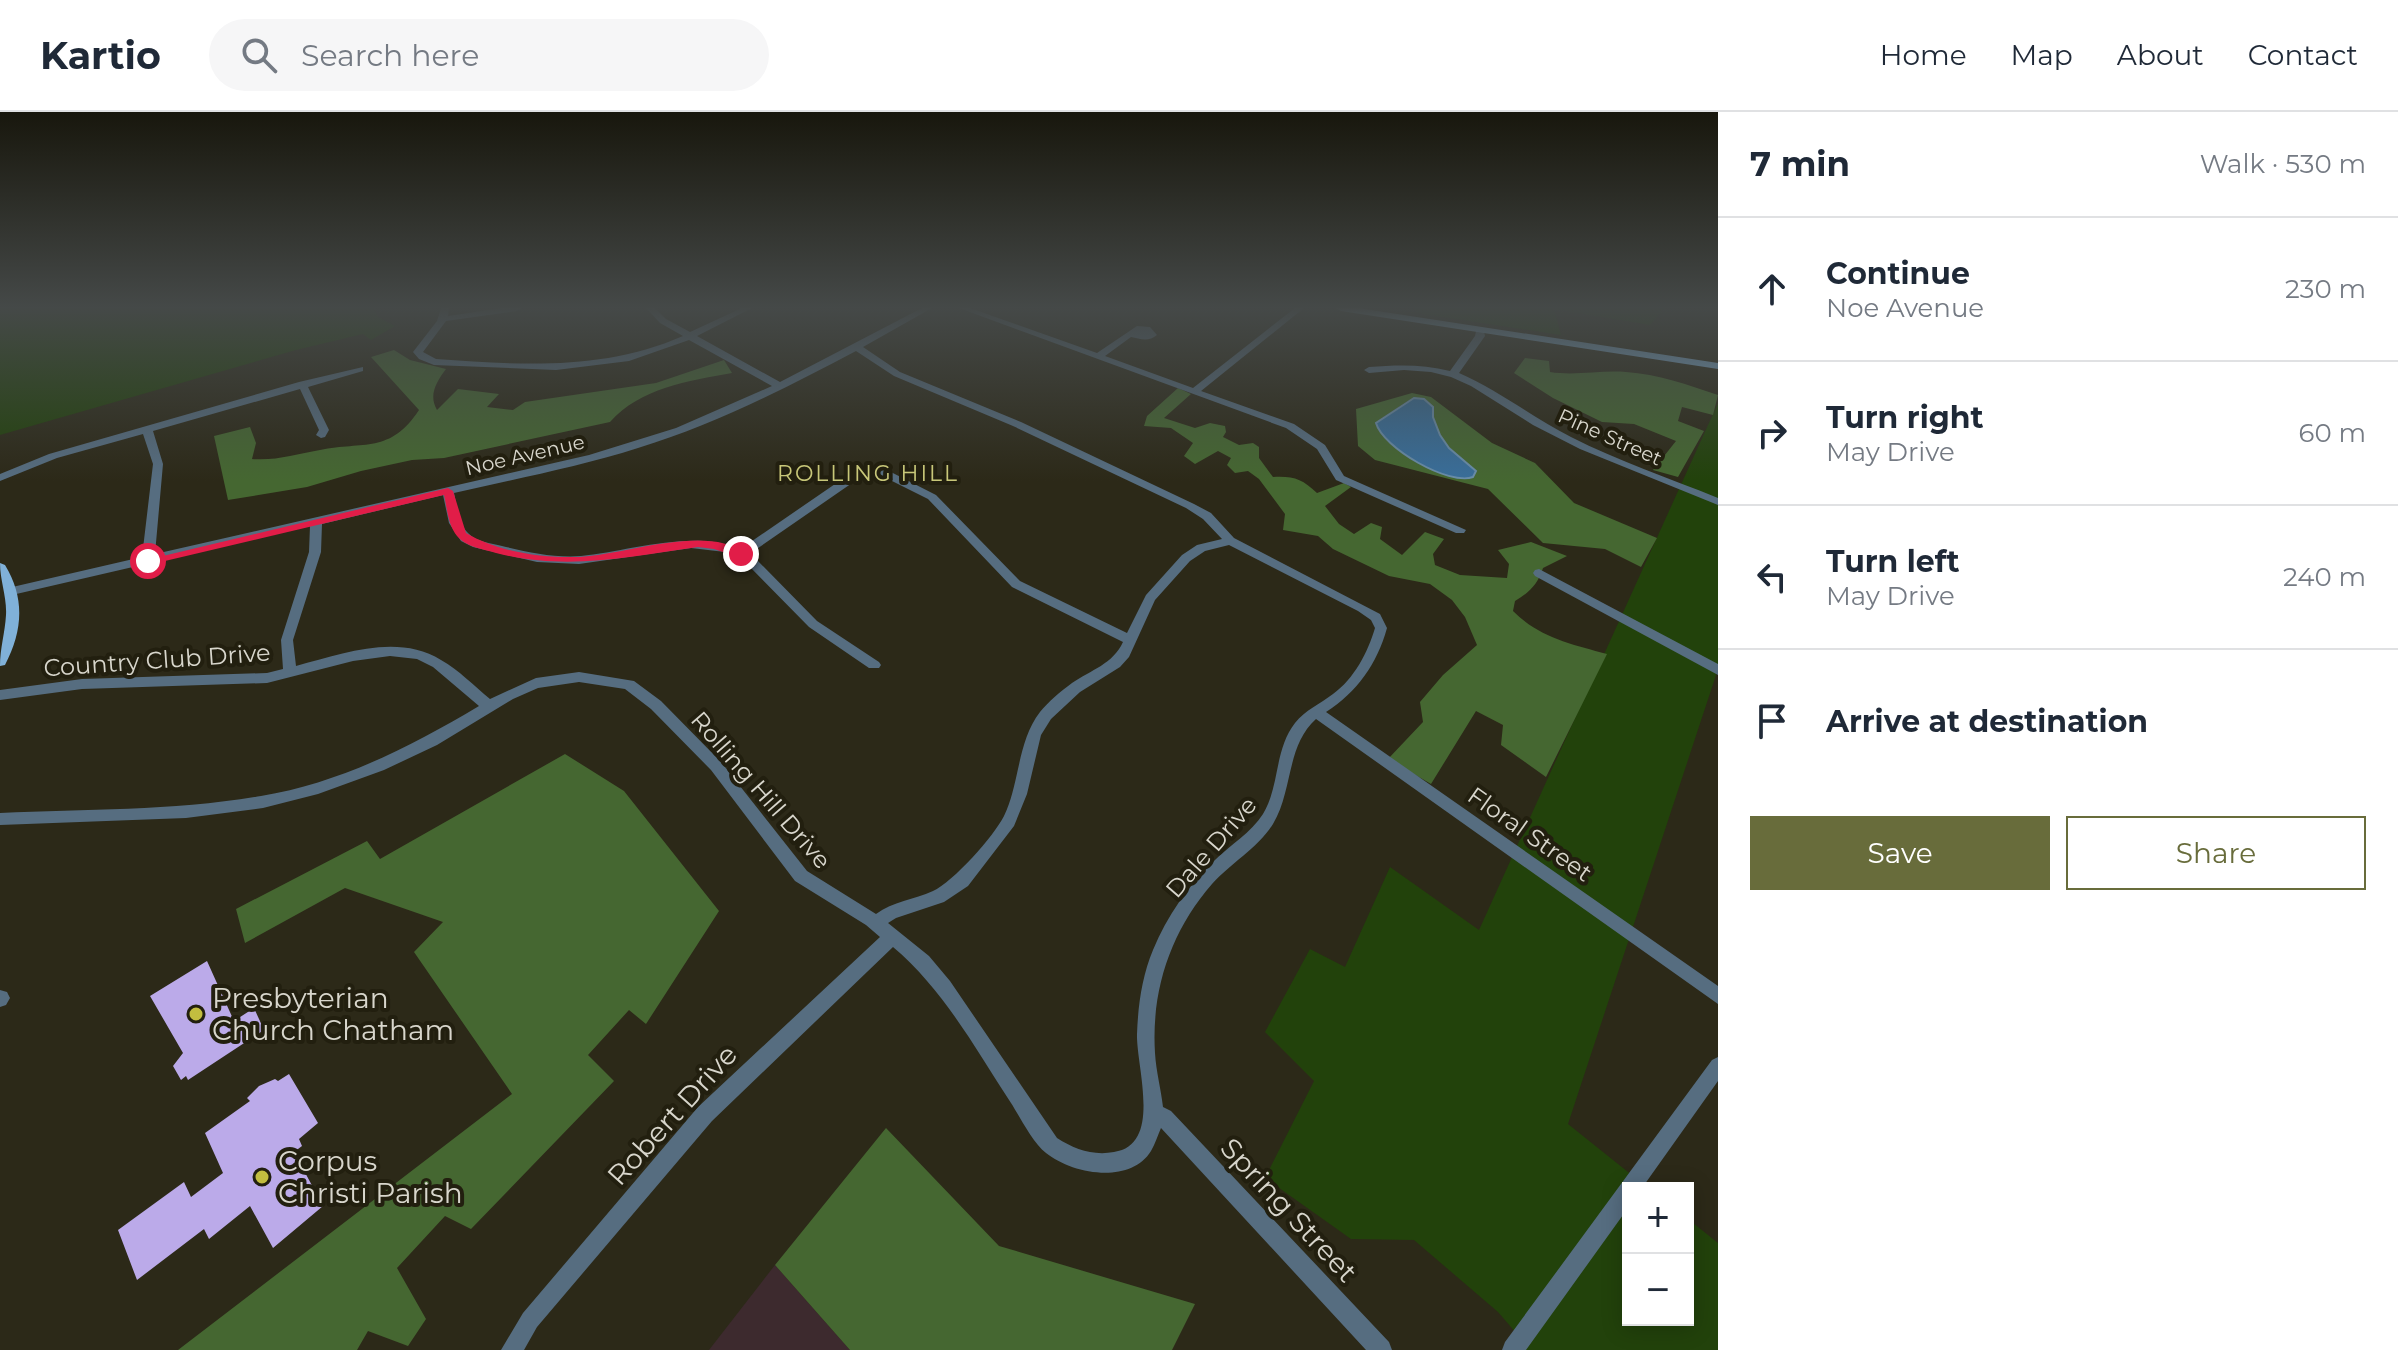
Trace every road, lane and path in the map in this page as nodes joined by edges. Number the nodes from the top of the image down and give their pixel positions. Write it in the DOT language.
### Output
graph roads {
  1 [pos="538,366"];
  2 [pos="580,366"];
  3 [pos="743,366"];
  4 [pos="817,366"];
  5 [pos="885,366"];
  6 [pos="1122,366"];
  7 [pos="1226,366"];
  8 [pos="1459,366"];
  9 [pos="360,369"];
  10 [pos="1369,370"];
  11 [pos="1454,373"];
  12 [pos="302,384"];
  13 [pos="779,386"];
  14 [pos="1193,392"];
  15 [pos="147,429"];
  16 [pos="321,435"];
  17 [pos="0,478"];
  18 [pos="448,491"];
  19 [pos="1718,502"];
  20 [pos="316,522"];
  21 [pos="1460,530"];
  22 [pos="1230,541"];
  23 [pos="741,554"];
  24 [pos="148,561"];
  25 [pos="0,568"];
  26 [pos="1539,573"];
  27 [pos="12,591"];
  28 [pos="1131,640"];
  29 [pos="0,661"];
  30 [pos="874,665"];
  31 [pos="1718,670"];
  32 [pos="290,673"];
  33 [pos="0,695"];
  34 [pos="489,706"];
  35 [pos="1315,711"];
  36 [pos="0,819"];
  37 [pos="876,923"];
  38 [pos="893,936"];
  39 [pos="1718,996"];
  40 [pos="1718,1066"];
  41 [pos="1153,1112"];
  42 [pos="1635,1182"];
  43 [pos="1622,1200"];
  44 [pos="512,1350"];
  45 [pos="1381,1350"];
  46 [pos="1513,1350"];
  1 -- 2 [label="street"];
  3 -- 13 [label="street"];
  4 -- 13 [label="street, Noe Avenue"];
  5 -- 22 [label="street, Dale Drive"];
  6 -- 14 [label="street"];
  7 -- 14 [label="street"];
  8 -- 11 [label="street"];
  9 -- 12 [label="street"];
  10 -- 11 [label="street"];
  11 -- 19 [label="street, Pine Street"];
  12 -- 15 [label="street"];
  12 -- 16 [label="street"];
  13 -- 18 [label="street, Noe Avenue"];
  14 -- 21 [label="street"];
  15 -- 17 [label="street"];
  15 -- 24 [label="street"];
  18 -- 20 [label="street, Noe Avenue"];
  18 -- 23 [label="street"];
  20 -- 24 [label="street, Noe Avenue"];
  20 -- 32 [label="street"];
  22 -- 28 [label="street"];
  22 -- 35 [label="street, Dale Drive"];
  23 -- 28 [label="street"];
  23 -- 30 [label="street"];
  24 -- 27 [label="street, Noe Avenue"];
  25 -- 27 [label="main road"];
  26 -- 31 [label="street"];
  27 -- 29 [label="main road"];
  28 -- 37 [label="street"];
  32 -- 33 [label="street, Country Club Drive"];
  32 -- 34 [label="street, Country Club Drive"];
  34 -- 36 [label="street, Rolling Hill Drive"];
  34 -- 37 [label="street, Rolling Hill Drive"];
  35 -- 39 [label="street, Floral Street"];
  35 -- 41 [label="street, Dale Drive"];
  37 -- 38 [label="street, Dale Drive"];
  38 -- 41 [label="street, Dale Drive"];
  38 -- 44 [label="street, Robert Drive"];
  40 -- 42 [label="street"];
  41 -- 45 [label="street, Spring Street"];
  43 -- 46 [label="street"];
}
